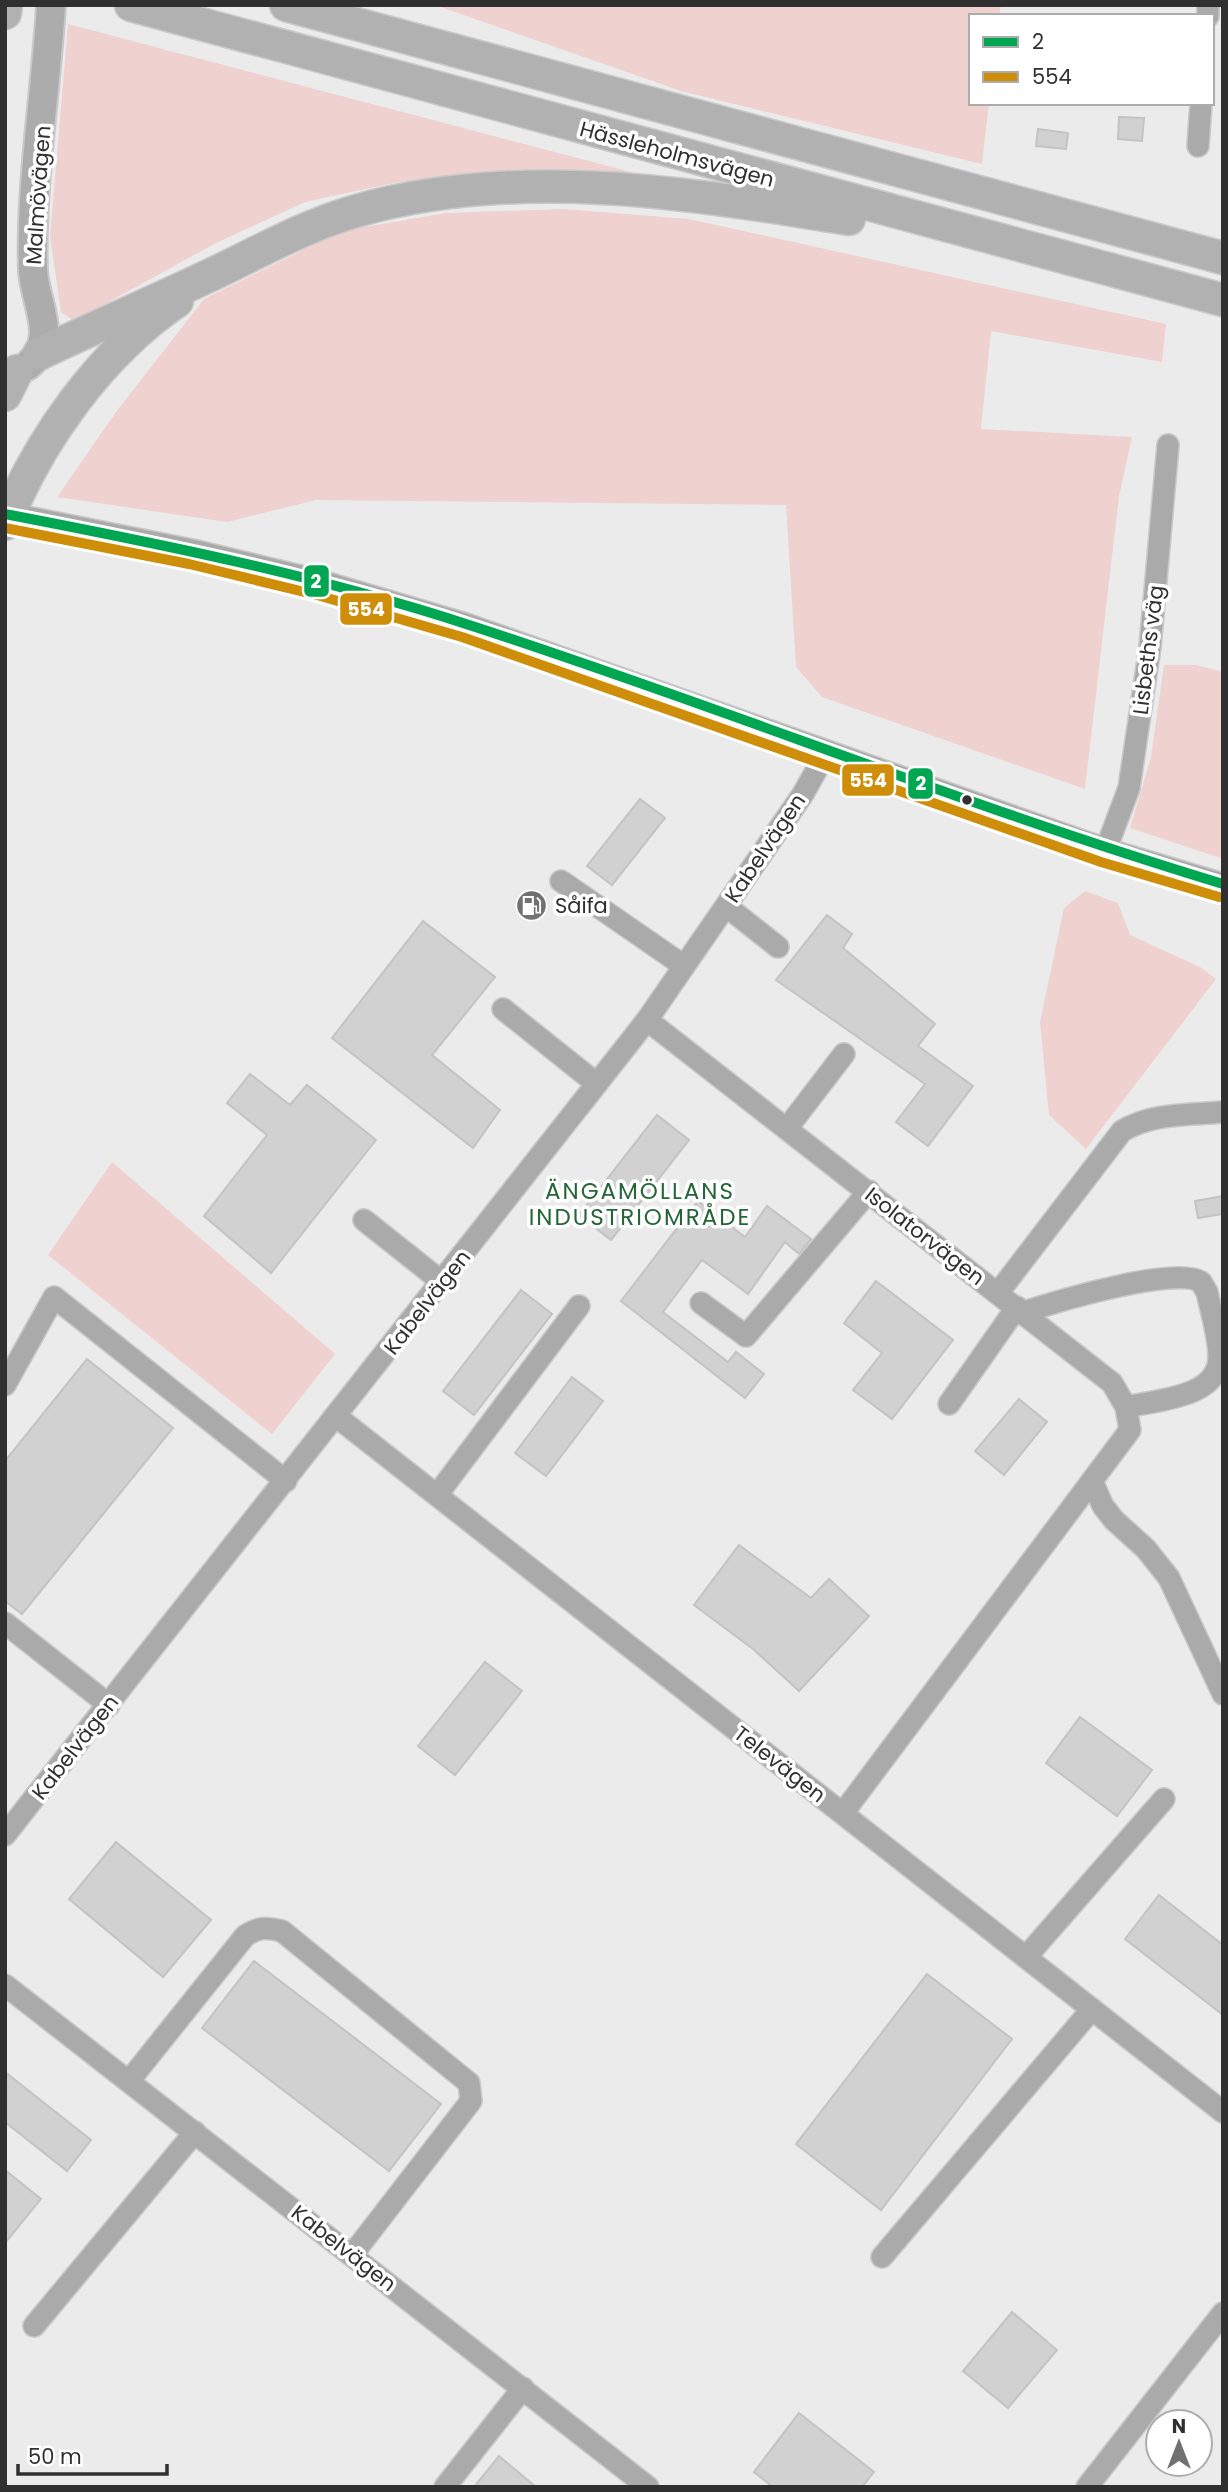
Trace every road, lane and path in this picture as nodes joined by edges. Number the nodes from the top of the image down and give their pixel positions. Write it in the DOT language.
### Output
graph roads {
  1 [pos="6,5"];
  2 [pos="51,5"];
  3 [pos="131,5"];
  4 [pos="286,5"];
  5 [pos="361,5"];
  6 [pos="5,13"];
  7 [pos="502,64"];
  8 [pos="1201,105"];
  9 [pos="1198,146"];
  10 [pos="1010,244"];
  11 [pos="1223,258"];
  12 [pos="222,270"];
  13 [pos="1223,300"];
  14 [pos="16,373"];
  15 [pos="1168,445"];
  16 [pos="13,520"];
  17 [pos="826,753"];
  18 [pos="1105,849"];
  19 [pos="561,881"];
  20 [pos="1223,884"];
  21 [pos="726,906"];
  22 [pos="778,947"];
  23 [pos="684,967"];
  24 [pos="503,1009"];
  25 [pos="647,1020"];
  26 [pos="844,1054"];
  27 [pos="597,1084"];
  28 [pos="1223,1112"];
  29 [pos="788,1127"];
  30 [pos="869,1191"];
  31 [pos="364,1220"];
  32 [pos="442,1282"];
  33 [pos="998,1293"];
  34 [pos="702,1303"];
  35 [pos="1216,1304"];
  36 [pos="579,1306"];
  37 [pos="1021,1309"];
  38 [pos="5,1385"];
  39 [pos="948,1404"];
  40 [pos="1126,1407"];
  41 [pos="337,1417"];
  42 [pos="1092,1480"];
  43 [pos="286,1482"];
  44 [pos="438,1495"];
  45 [pos="5,1623"];
  46 [pos="1215,1661"];
  47 [pos="1223,1694"];
  48 [pos="109,1705"];
  49 [pos="1164,1799"];
  50 [pos="843,1813"];
  51 [pos="5,1835"];
  52 [pos="1026,1957"];
  53 [pos="5,1985"];
  54 [pos="1092,2009"];
  55 [pos="129,2081"];
  56 [pos="1223,2112"];
  57 [pos="195,2132"];
  58 [pos="352,2255"];
  59 [pos="882,2257"];
  60 [pos="1223,2313"];
  61 [pos="34,2326"];
  62 [pos="523,2388"];
  63 [pos="445,2487"];
  64 [pos="648,2487"];
  65 [pos="1087,2487"];
  1 -- 6 [label="highway"];
  2 -- 14 [label="main road, Malmövägen"];
  3 -- 10 [label="highway, Hässleholmsvägen"];
  4 -- 7 [label="highway, Hässleholmsvägen"];
  5 -- 7 [label="highway"];
  7 -- 11 [label="highway, Hässleholmsvägen"];
  8 -- 9 [label="street"];
  10 -- 12 [label="highway"];
  10 -- 13 [label="highway, Hässleholmsvägen"];
  12 -- 14 [label="highway"];
  12 -- 16 [label="highway"];
  15 -- 18 [label="street, Lisbeths väg"];
  16 -- 17 [label="street"];
  17 -- 18 [label="street"];
  17 -- 21 [label="street, Kabelvägen"];
  18 -- 20 [label="street"];
  19 -- 23 [label="street"];
  21 -- 22 [label="street"];
  21 -- 23 [label="street, Kabelvägen"];
  23 -- 25 [label="street, Kabelvägen"];
  24 -- 27 [label="street"];
  25 -- 27 [label="street, Kabelvägen"];
  25 -- 29 [label="street, Isolatorvägen"];
  26 -- 29 [label="street"];
  27 -- 32 [label="street, Kabelvägen"];
  28 -- 33 [label="street"];
  29 -- 30 [label="street, Isolatorvägen"];
  30 -- 33 [label="street, Isolatorvägen"];
  30 -- 34 [label="street"];
  31 -- 32 [label="street"];
  32 -- 41 [label="street, Kabelvägen"];
  33 -- 37 [label="street, Isolatorvägen"];
  35 -- 37 [label="street"];
  35 -- 40 [label="street"];
  36 -- 44 [label="street"];
  37 -- 39 [label="street"];
  37 -- 40 [label="street, Isolatorvägen"];
  38 -- 43 [label="street"];
  40 -- 42 [label="street"];
  41 -- 43 [label="street, Kabelvägen"];
  41 -- 44 [label="street, Televägen"];
  42 -- 46 [label="street"];
  42 -- 50 [label="street"];
  43 -- 48 [label="street, Kabelvägen"];
  44 -- 50 [label="street, Televägen"];
  45 -- 48 [label="street"];
  46 -- 47 [label="street"];
  48 -- 51 [label="street, Kabelvägen"];
  49 -- 52 [label="street"];
  50 -- 52 [label="street, Televägen"];
  52 -- 54 [label="street, Televägen"];
  53 -- 55 [label="street, Kabelvägen"];
  54 -- 56 [label="street, Televägen"];
  54 -- 59 [label="street"];
  55 -- 57 [label="street, Kabelvägen"];
  55 -- 58 [label="street"];
  57 -- 58 [label="street, Kabelvägen"];
  57 -- 61 [label="street"];
  58 -- 62 [label="street, Kabelvägen"];
  60 -- 65 [label="street"];
  62 -- 63 [label="street"];
  62 -- 64 [label="street, Kabelvägen"];
}
